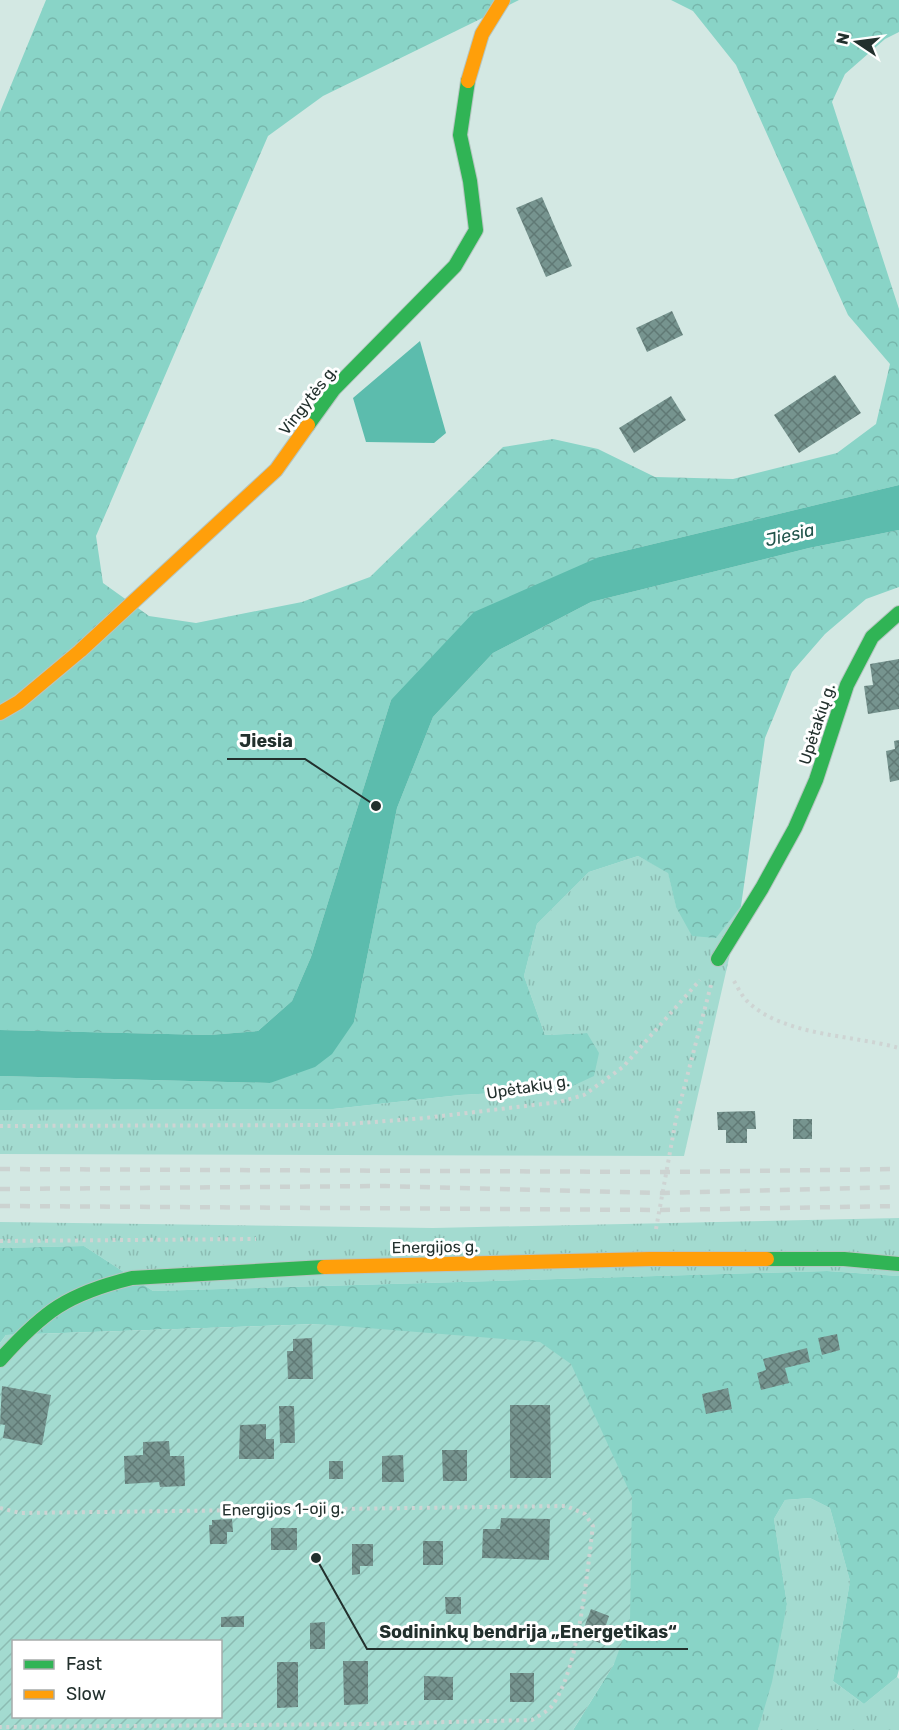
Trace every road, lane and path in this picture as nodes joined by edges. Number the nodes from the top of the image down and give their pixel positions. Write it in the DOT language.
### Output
graph roads {
  1 [pos="503,0"];
  2 [pos="899,613"];
  3 [pos="0,713"];
  4 [pos="718,958"];
  5 [pos="899,1048"];
  6 [pos="0,1126"];
  7 [pos="257,1239"];
  8 [pos="0,1240"];
  9 [pos="650,1259"];
  10 [pos="899,1264"];
  11 [pos="0,1360"];
  12 [pos="0,1508"];
  13 [pos="0,1727"];
  1 -- 3 [label="street, Vingytės g."];
  2 -- 4 [label="street, Upėtakių g."];
  4 -- 5 [label="path"];
  4 -- 6 [label="path, Upėtakių g."];
  4 -- 9 [label="path"];
  7 -- 8 [label="path"];
  9 -- 10 [label="street, Energijos g."];
  9 -- 11 [label="street, Energijos g."];
  12 -- 13 [label="path, Energijos 1-oji g."];
}
